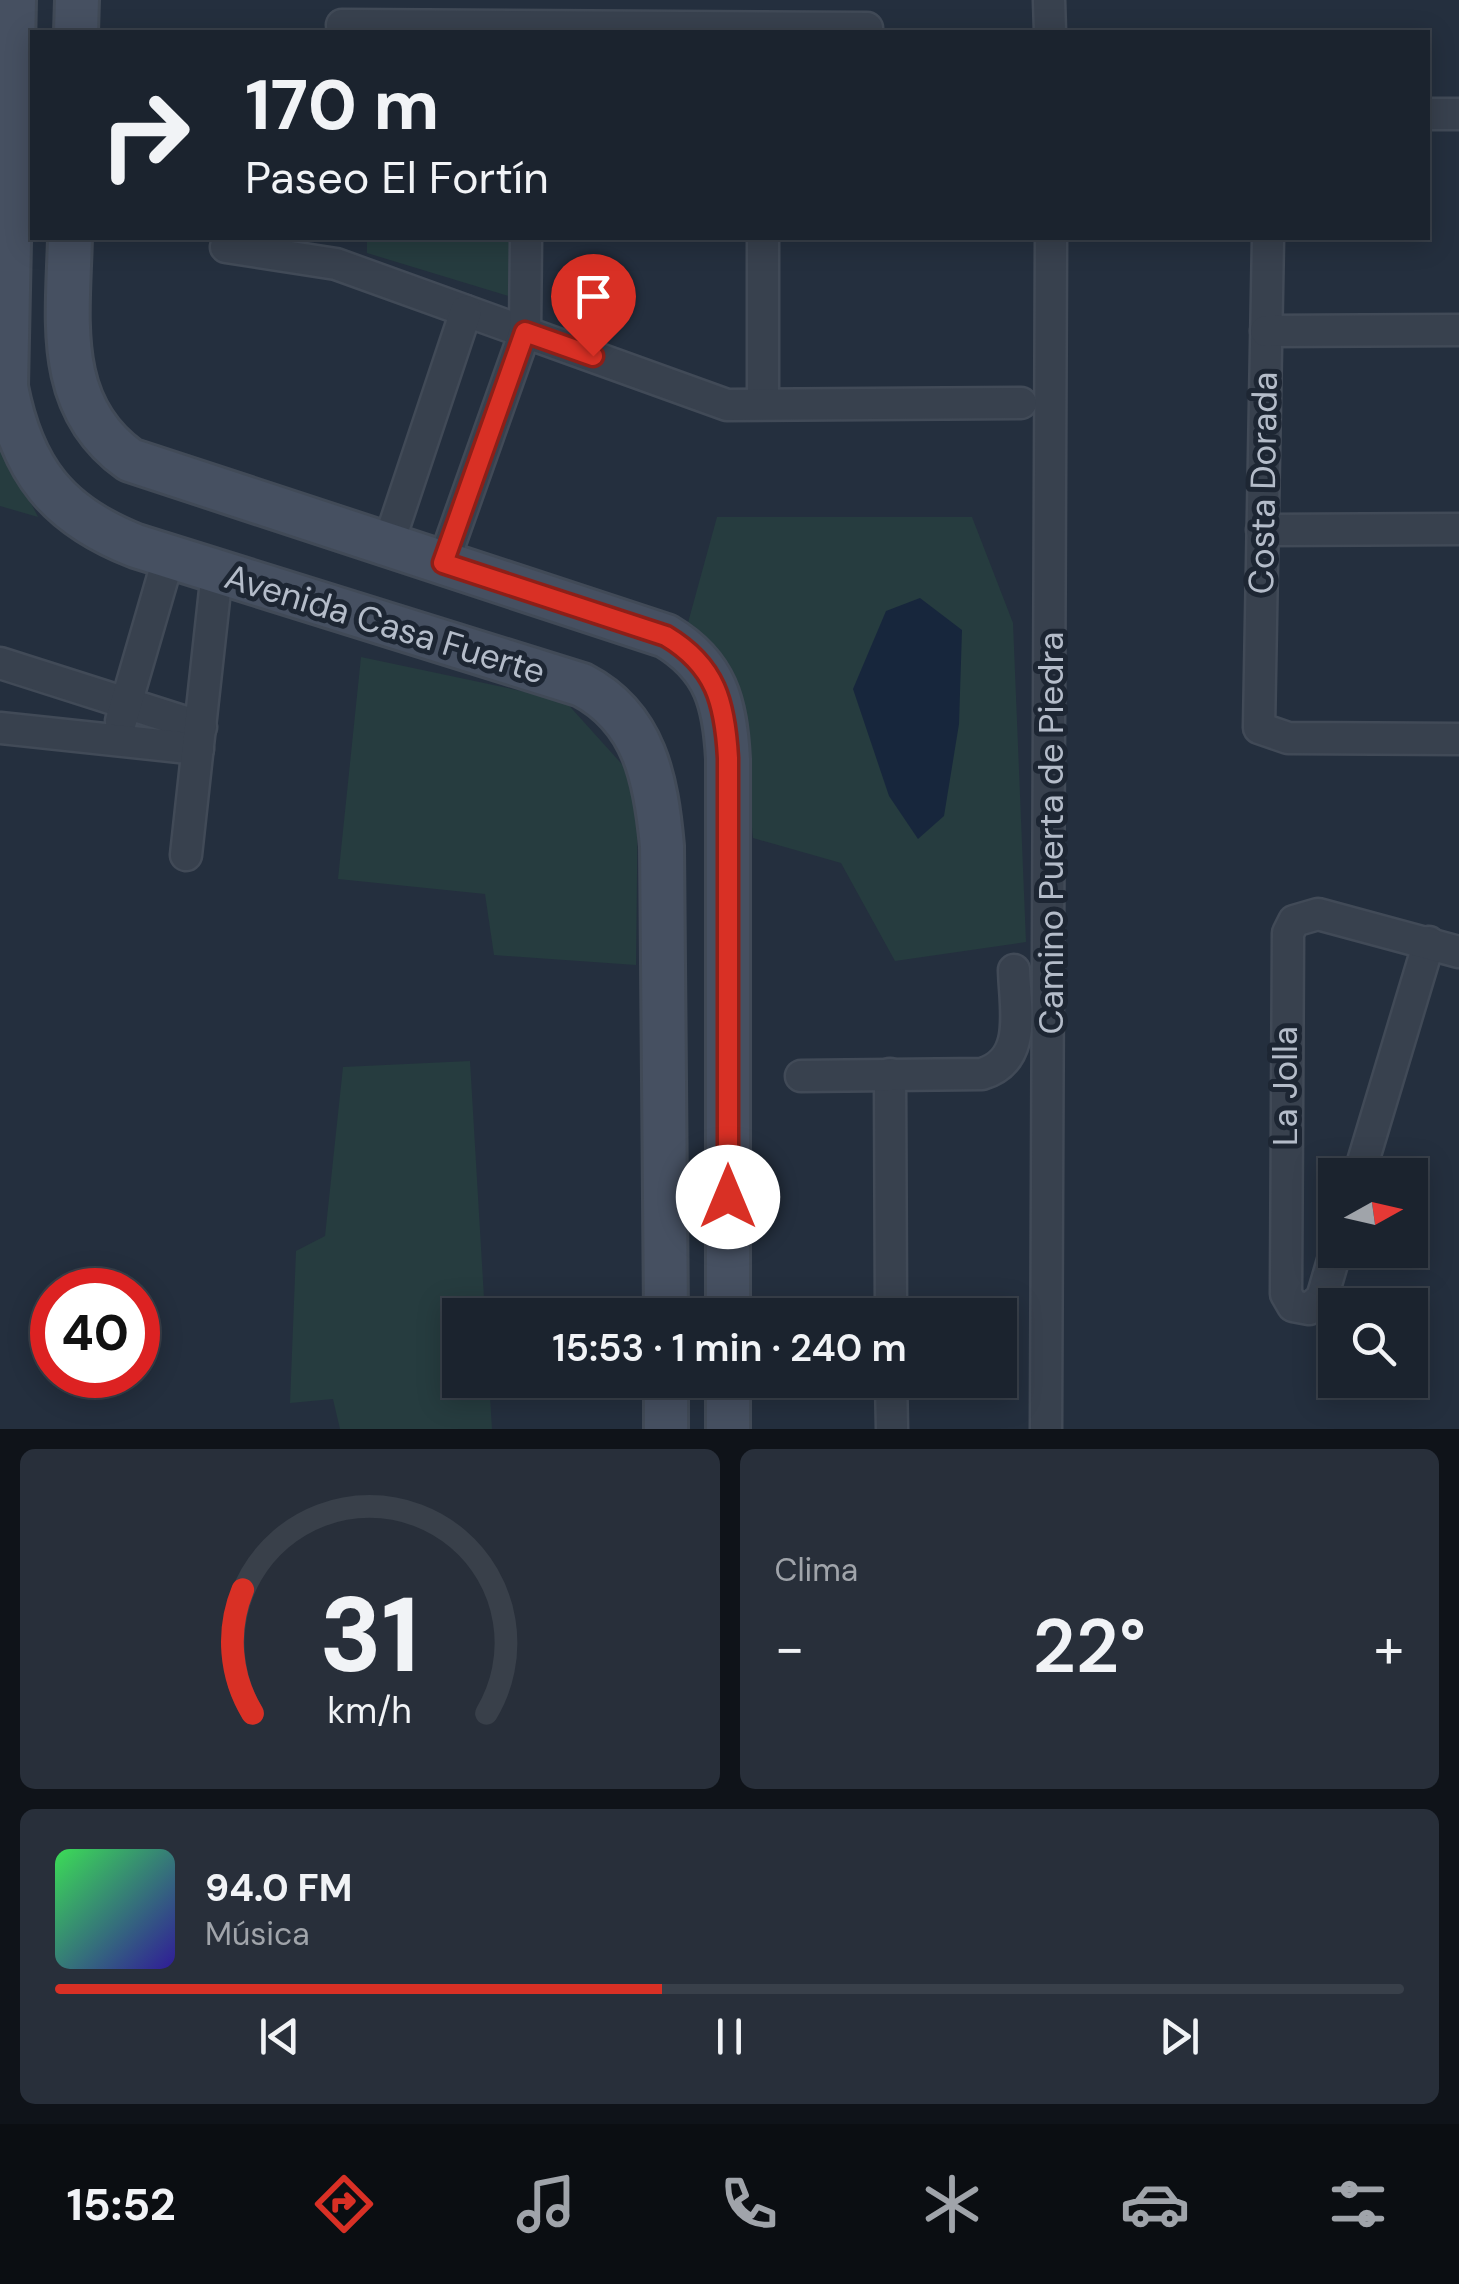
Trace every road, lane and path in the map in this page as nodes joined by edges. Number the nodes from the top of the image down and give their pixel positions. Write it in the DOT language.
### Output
graph roads {
  1 [pos="14,0"];
  2 [pos="77,0"];
  3 [pos="1049,0"];
  4 [pos="343,19"];
  5 [pos="867,28"];
  6 [pos="526,29"];
  7 [pos="76,30"];
  8 [pos="763,30"];
  9 [pos="1050,30"];
  10 [pos="1430,114"];
  11 [pos="1459,114"];
  12 [pos="70,240"];
  13 [pos="526,240"];
  14 [pos="763,240"];
  15 [pos="1051,240"];
  16 [pos="1268,240"];
  17 [pos="226,247"];
  18 [pos="337,251"];
  19 [pos="466,311"];
  20 [pos="1459,330"];
  21 [pos="1266,331"];
  22 [pos="525,332"];
  23 [pos="1021,402"];
  24 [pos="764,404"];
  25 [pos="1459,529"];
  26 [pos="1262,530"];
  27 [pos="388,544"];
  28 [pos="168,556"];
  29 [pos="443,563"];
  30 [pos="218,572"];
  31 [pos="0,663"];
  32 [pos="125,704"];
  33 [pos="0,728"];
  34 [pos="199,738"];
  35 [pos="118,739"];
  36 [pos="1459,739"];
  37 [pos="186,855"];
  38 [pos="1429,942"];
  39 [pos="1459,952"];
  40 [pos="1014,970"];
  41 [pos="890,1074"];
  42 [pos="801,1076"];
  43 [pos="1364,1158"];
  44 [pos="1331,1268"];
  45 [pos="666,1298"];
  46 [pos="728,1298"];
  47 [pos="891,1298"];
  48 [pos="666,1398"];
  49 [pos="728,1398"];
  50 [pos="892,1398"];
  51 [pos="666,1429"];
  52 [pos="728,1429"];
  53 [pos="892,1429"];
  54 [pos="1046,1429"];
  1 -- 28 [label="street, Avenida Casa Fuerte"];
  2 -- 7 [label="street"];
  3 -- 9 [label="street"];
  4 -- 6 [label="street"];
  5 -- 8 [label="street"];
  6 -- 8 [label="street"];
  10 -- 11 [label="street"];
  12 -- 27 [label="street, Avenida Casa Fuerte"];
  13 -- 22 [label="street"];
  14 -- 24 [label="street"];
  15 -- 54 [label="street, Camino Puerta de Piedra"];
  16 -- 21 [label="street, Costa Dorada"];
  17 -- 18 [label="street"];
  18 -- 19 [label="street"];
  19 -- 22 [label="street"];
  19 -- 27 [label="street"];
  20 -- 21 [label="street"];
  21 -- 26 [label="street, Costa Dorada"];
  22 -- 24 [label="street"];
  22 -- 29 [label="street"];
  23 -- 24 [label="street"];
  25 -- 26 [label="street"];
  26 -- 36 [label="street, Costa Dorada"];
  27 -- 29 [label="street, Avenida Casa Fuerte"];
  28 -- 30 [label="street, Avenida Casa Fuerte"];
  28 -- 32 [label="street"];
  29 -- 46 [label="street, Avenida Casa Fuerte"];
  30 -- 34 [label="street"];
  30 -- 45 [label="street, Avenida Casa Fuerte"];
  31 -- 32 [label="street"];
  32 -- 34 [label="street"];
  32 -- 35 [label="street"];
  33 -- 35 [label="street"];
  34 -- 35 [label="street"];
  34 -- 37 [label="street"];
  38 -- 39 [label="street, La Jolla"];
  38 -- 43 [label="street"];
  38 -- 44 [label="street, La Jolla"];
  40 -- 41 [label="street"];
  41 -- 42 [label="street"];
  41 -- 47 [label="street"];
  48 -- 51 [label="street"];
  49 -- 52 [label="street"];
  50 -- 53 [label="street"];
}
